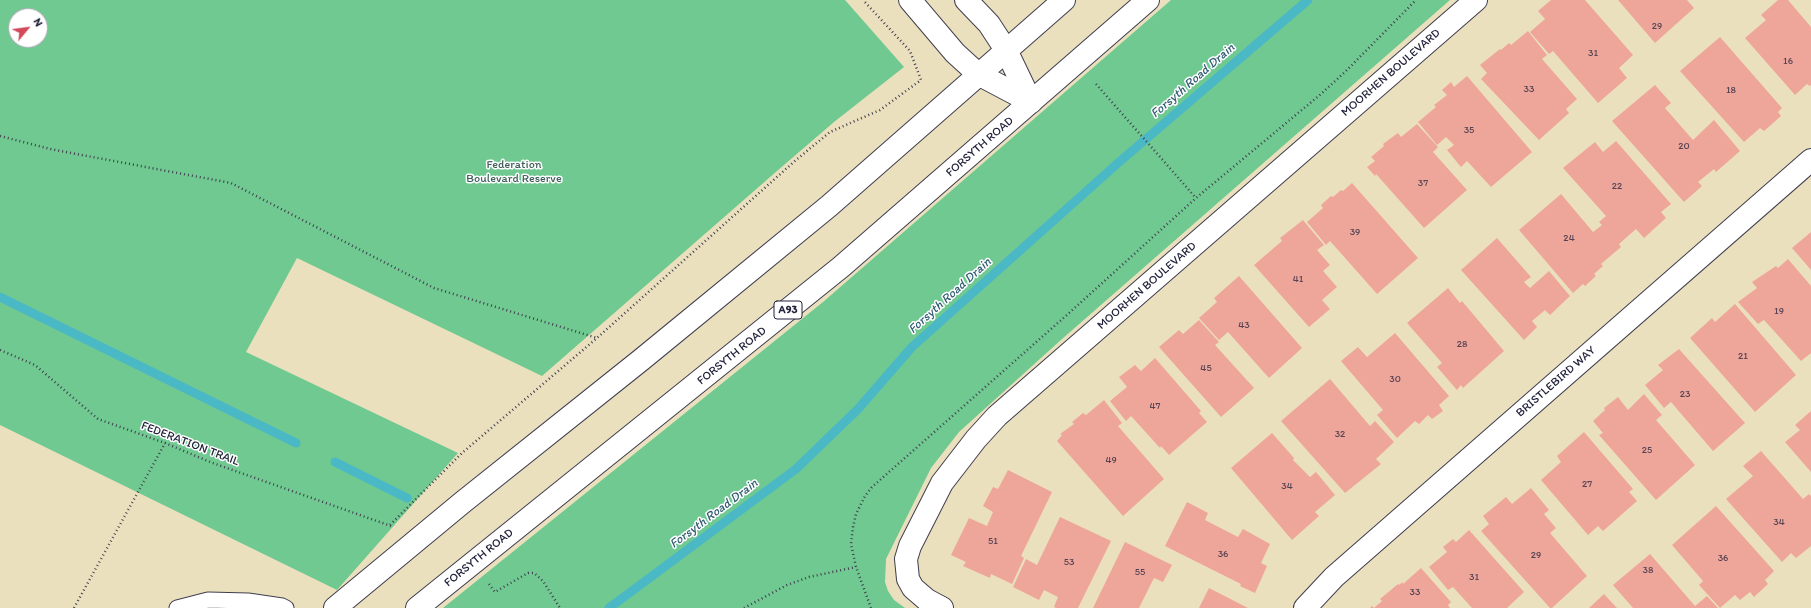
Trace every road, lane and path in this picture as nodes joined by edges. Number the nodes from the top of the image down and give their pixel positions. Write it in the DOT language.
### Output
graph roads {
  1 [pos="863,0"];
  2 [pos="910,0"];
  3 [pos="966,0"];
  4 [pos="1064,0"];
  5 [pos="1148,0"];
  6 [pos="1476,0"];
  7 [pos="1006,50"];
  8 [pos="978,74"];
  9 [pos="1096,84"];
  10 [pos="1031,102"];
  11 [pos="0,136"];
  12 [pos="1811,160"];
  13 [pos="1196,198"];
  14 [pos="597,338"];
  15 [pos="0,350"];
  16 [pos="165,443"];
  17 [pos="856,567"];
  18 [pos="496,592"];
  19 [pos="74,608"];
  20 [pos="177,608"];
  21 [pos="286,608"];
  22 [pos="335,608"];
  23 [pos="417,608"];
  24 [pos="560,608"];
  25 [pos="744,608"];
  26 [pos="942,608"];
  27 [pos="1305,608"];
  1 -- 14 [label="path"];
  2 -- 8 [label="main road"];
  3 -- 7 [label="main road"];
  4 -- 7 [label="main road"];
  5 -- 10 [label="main road, FORSYTH ROAD / A93"];
  6 -- 26 [label="main road, MOORHEN BOULEVARD"];
  7 -- 8 [label="main road"];
  7 -- 10 [label="main road"];
  8 -- 10 [label="main road"];
  8 -- 22 [label="main road"];
  9 -- 13 [label="path"];
  10 -- 23 [label="main road, FORSYTH ROAD / A93"];
  11 -- 14 [label="path"];
  12 -- 27 [label="main road, BRISTLEBIRD WAY"];
  14 -- 16 [label="path, FEDERATION TRAIL"];
  15 -- 16 [label="path, FEDERATION TRAIL"];
  16 -- 19 [label="path"];
  17 -- 25 [label="path"];
  18 -- 24 [label="path"];
  20 -- 21 [label="lane"];
}
